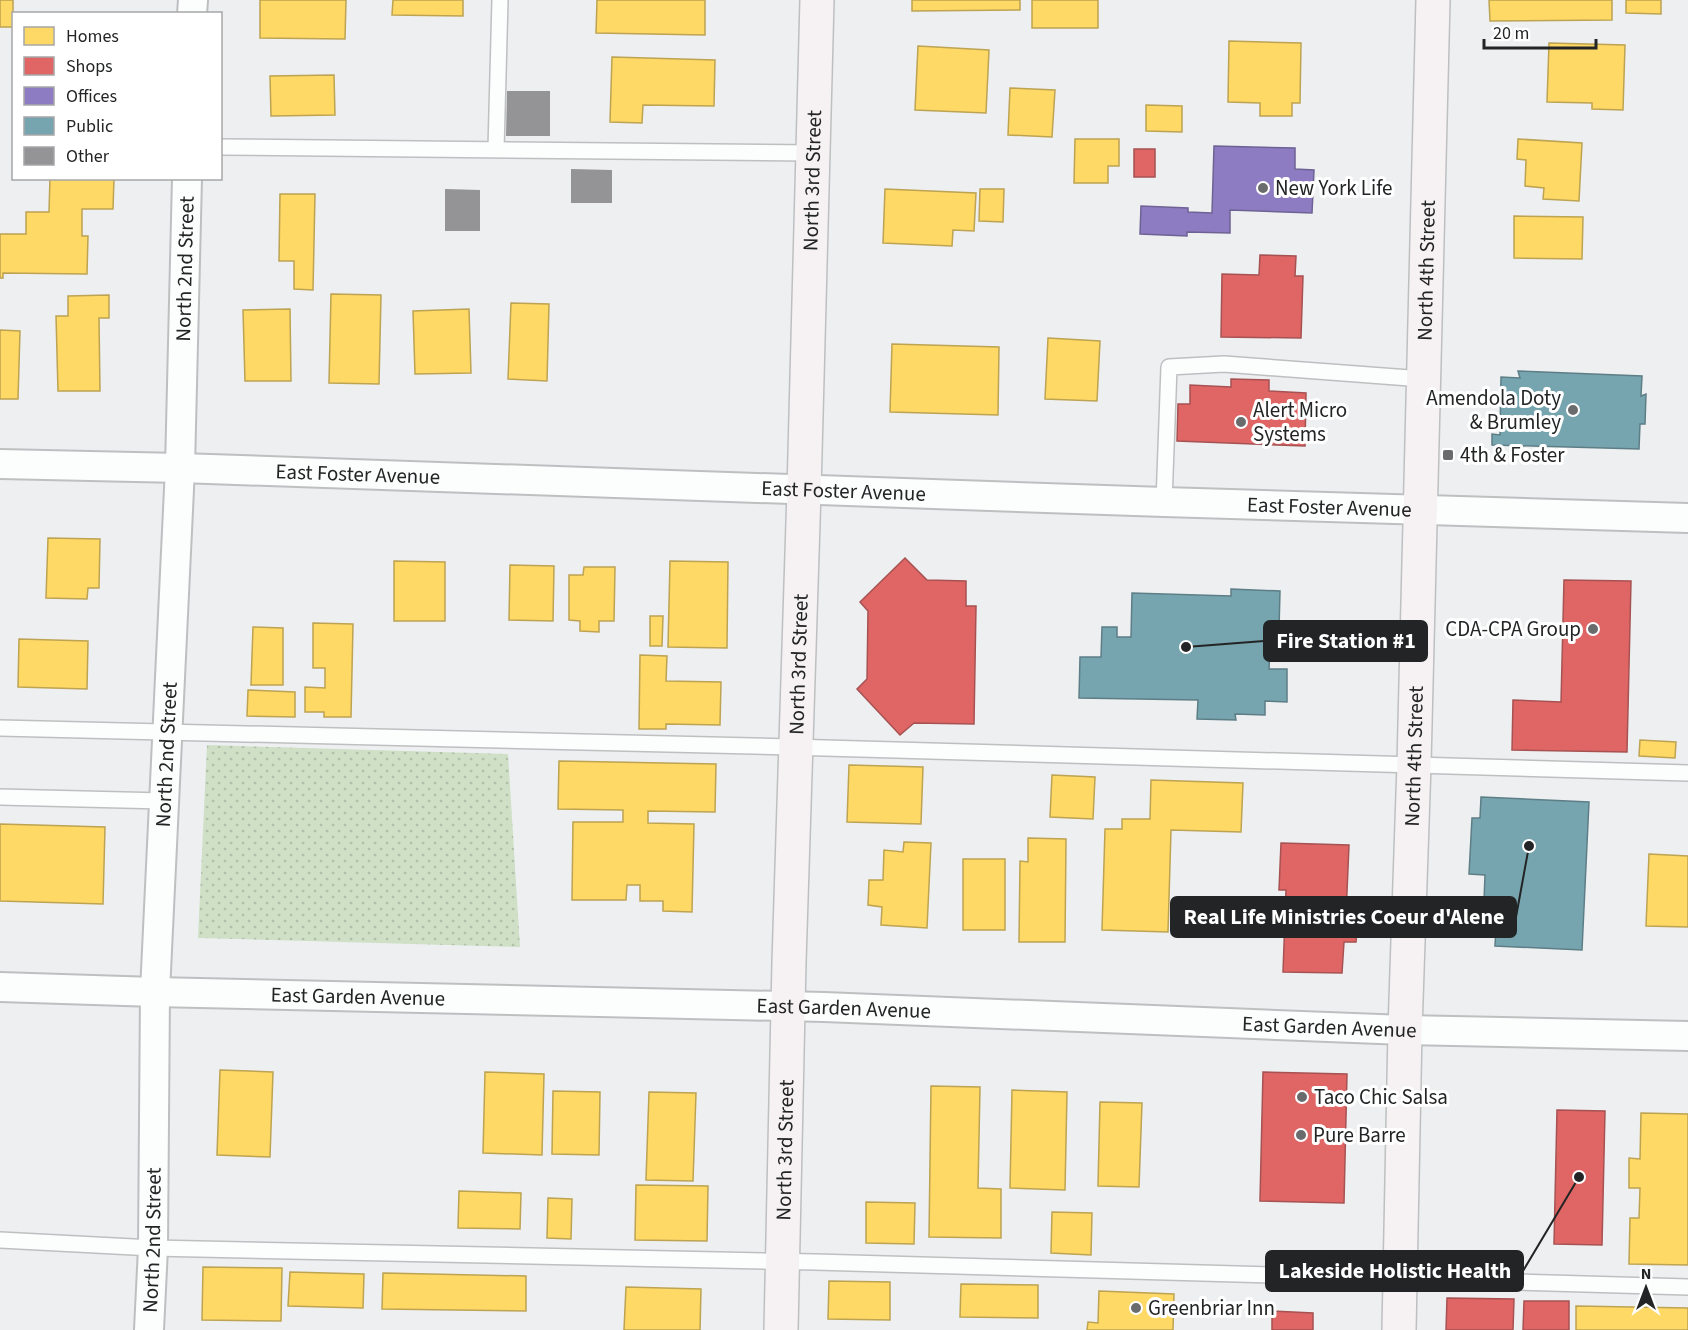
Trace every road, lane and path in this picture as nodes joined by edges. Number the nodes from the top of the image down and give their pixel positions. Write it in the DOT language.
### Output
graph roads {
  1 [pos="500,0"];
  2 [pos="817,0"];
  3 [pos="1433,0"];
  4 [pos="222,147"];
  5 [pos="496,150"];
  6 [pos="813,153"];
  7 [pos="187,180"];
  8 [pos="1423,379"];
  9 [pos="0,464"];
  10 [pos="180,468"];
  11 [pos="804,490"];
  12 [pos="1164,502"];
  13 [pos="1420,511"];
  14 [pos="1688,518"];
  15 [pos="0,728"];
  16 [pos="167,732"];
  17 [pos="796,747"];
  18 [pos="1414,764"];
  19 [pos="1688,773"];
  20 [pos="0,797"];
  21 [pos="164,801"];
  22 [pos="0,987"];
  23 [pos="155,992"];
  24 [pos="788,1006"];
  25 [pos="1405,1030"];
  26 [pos="1688,1036"];
  27 [pos="0,1240"];
  28 [pos="153,1248"];
  29 [pos="783,1262"];
  30 [pos="1401,1279"];
  31 [pos="1688,1287"];
  32 [pos="149,1330"];
  33 [pos="781,1330"];
  34 [pos="1399,1330"];
  1 -- 5 [label="lane"];
  2 -- 6 [label="main road, North 3rd Street"];
  3 -- 8 [label="main road, North 4th Street"];
  4 -- 5 [label="lane"];
  5 -- 6 [label="lane"];
  6 -- 11 [label="main road, North 3rd Street"];
  7 -- 10 [label="street, North 2nd Street"];
  8 -- 12 [label="lane"];
  8 -- 13 [label="main road, North 4th Street"];
  9 -- 10 [label="street, East Foster Avenue"];
  10 -- 11 [label="street, East Foster Avenue"];
  10 -- 16 [label="street, North 2nd Street"];
  11 -- 12 [label="street, East Foster Avenue"];
  11 -- 17 [label="main road, North 3rd Street"];
  12 -- 13 [label="street, East Foster Avenue"];
  13 -- 14 [label="street, East Foster Avenue"];
  13 -- 18 [label="main road, North 4th Street"];
  15 -- 16 [label="lane"];
  16 -- 17 [label="lane"];
  16 -- 21 [label="street, North 2nd Street"];
  17 -- 18 [label="lane"];
  17 -- 24 [label="main road, North 3rd Street"];
  18 -- 19 [label="lane"];
  18 -- 25 [label="main road, North 4th Street"];
  20 -- 21 [label="lane"];
  21 -- 23 [label="street, North 2nd Street"];
  22 -- 23 [label="street, East Garden Avenue"];
  23 -- 24 [label="street, East Garden Avenue"];
  23 -- 28 [label="street, North 2nd Street"];
  24 -- 25 [label="street, East Garden Avenue"];
  24 -- 29 [label="main road, North 3rd Street"];
  25 -- 26 [label="street, East Garden Avenue"];
  25 -- 30 [label="main road, North 4th Street"];
  27 -- 28 [label="lane"];
  28 -- 29 [label="lane"];
  28 -- 32 [label="street, North 2nd Street"];
  29 -- 30 [label="lane"];
  29 -- 33 [label="main road, North 3rd Street"];
  30 -- 31 [label="lane"];
  30 -- 34 [label="main road, North 4th Street"];
}
